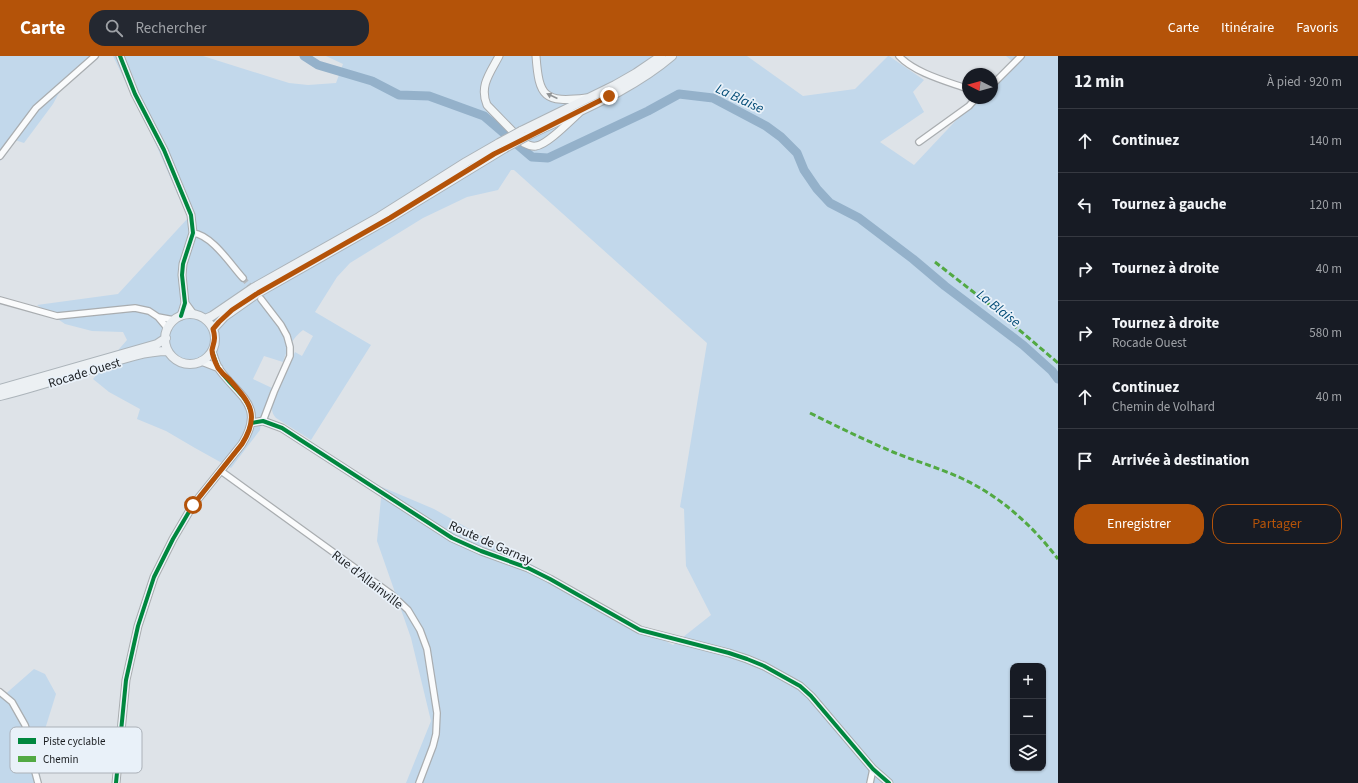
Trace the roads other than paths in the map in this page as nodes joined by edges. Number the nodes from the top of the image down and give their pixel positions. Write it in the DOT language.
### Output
graph roads {
  1 [pos="95,56"];
  2 [pos="120,56"];
  3 [pos="499,56"];
  4 [pos="536,56"];
  5 [pos="661,56"];
  6 [pos="672,56"];
  7 [pos="900,56"];
  8 [pos="1021,56"];
  9 [pos="998,79"];
  10 [pos="962,87"];
  11 [pos="590,97"];
  12 [pos="970,104"];
  13 [pos="584,108"];
  14 [pos="524,134"];
  15 [pos="919,142"];
  16 [pos="502,145"];
  17 [pos="0,156"];
  18 [pos="194,233"];
  19 [pos="243,278"];
  20 [pos="261,299"];
  21 [pos="0,300"];
  22 [pos="185,303"];
  23 [pos="193,314"];
  24 [pos="158,317"];
  25 [pos="178,318"];
  26 [pos="205,319"];
  27 [pos="168,329"];
  28 [pos="213,329"];
  29 [pos="166,338"];
  30 [pos="168,350"];
  31 [pos="212,351"];
  32 [pos="201,361"];
  33 [pos="218,368"];
  34 [pos="0,389"];
  35 [pos="0,396"];
  36 [pos="263,421"];
  37 [pos="251,423"];
  38 [pos="221,470"];
  39 [pos="2,693"];
  40 [pos="26,727"];
  41 [pos="121,727"];
  42 [pos="872,769"];
  43 [pos="35,773"];
  44 [pos="117,773"];
  45 [pos="38,783"];
  46 [pos="116,783"];
  47 [pos="419,783"];
  48 [pos="870,783"];
  49 [pos="889,783"];
  1 -- 17 [label="street"];
  2 -- 18 [label="street"];
  3 -- 13 [label="street"];
  11 -- 4 [label="street, one-way"];
  5 -- 11 [label="main road"];
  6 -- 13 [label="main road"];
  7 -- 10 [label="street"];
  8 -- 9 [label="street"];
  11 -- 14 [label="main road"];
  12 -- 15 [label="street"];
  13 -- 14 [label="main road"];
  14 -- 16 [label="main road, bridge"];
  16 -- 26 [label="main road"];
  16 -- 28 [label="main road"];
  18 -- 19 [label="street"];
  18 -- 22 [label="street"];
  20 -- 36 [label="street"];
  21 -- 24 [label="street"];
  22 -- 23 [label="street"];
  22 -- 25 [label="street"];
  23 -- 25 [label="main road"];
  23 -- 26 [label="main road"];
  24 -- 25 [label="street"];
  24 -- 27 [label="street"];
  25 -- 27 [label="main road"];
  26 -- 28 [label="main road"];
  27 -- 29 [label="main road"];
  28 -- 31 [label="main road"];
  29 -- 30 [label="main road"];
  29 -- 34 [label="main road, Rocade Ouest"];
  30 -- 32 [label="main road"];
  30 -- 35 [label="main road, Rocade Ouest"];
  31 -- 32 [label="main road"];
  31 -- 33 [label="street"];
  32 -- 33 [label="street"];
  33 -- 37 [label="street"];
  36 -- 37 [label="street, Route de Garnay"];
  36 -- 42 [label="street, Route de Garnay"];
  37 -- 38 [label="street"];
  38 -- 41 [label="street"];
  38 -- 47 [label="street, Rue d'Allainville"];
  39 -- 40 [label="street"];
  42 -- 48 [label="street"];
  42 -- 49 [label="street, Route de Garnay"];
  43 -- 45 [label="street"];
  44 -- 46 [label="street"];
}
